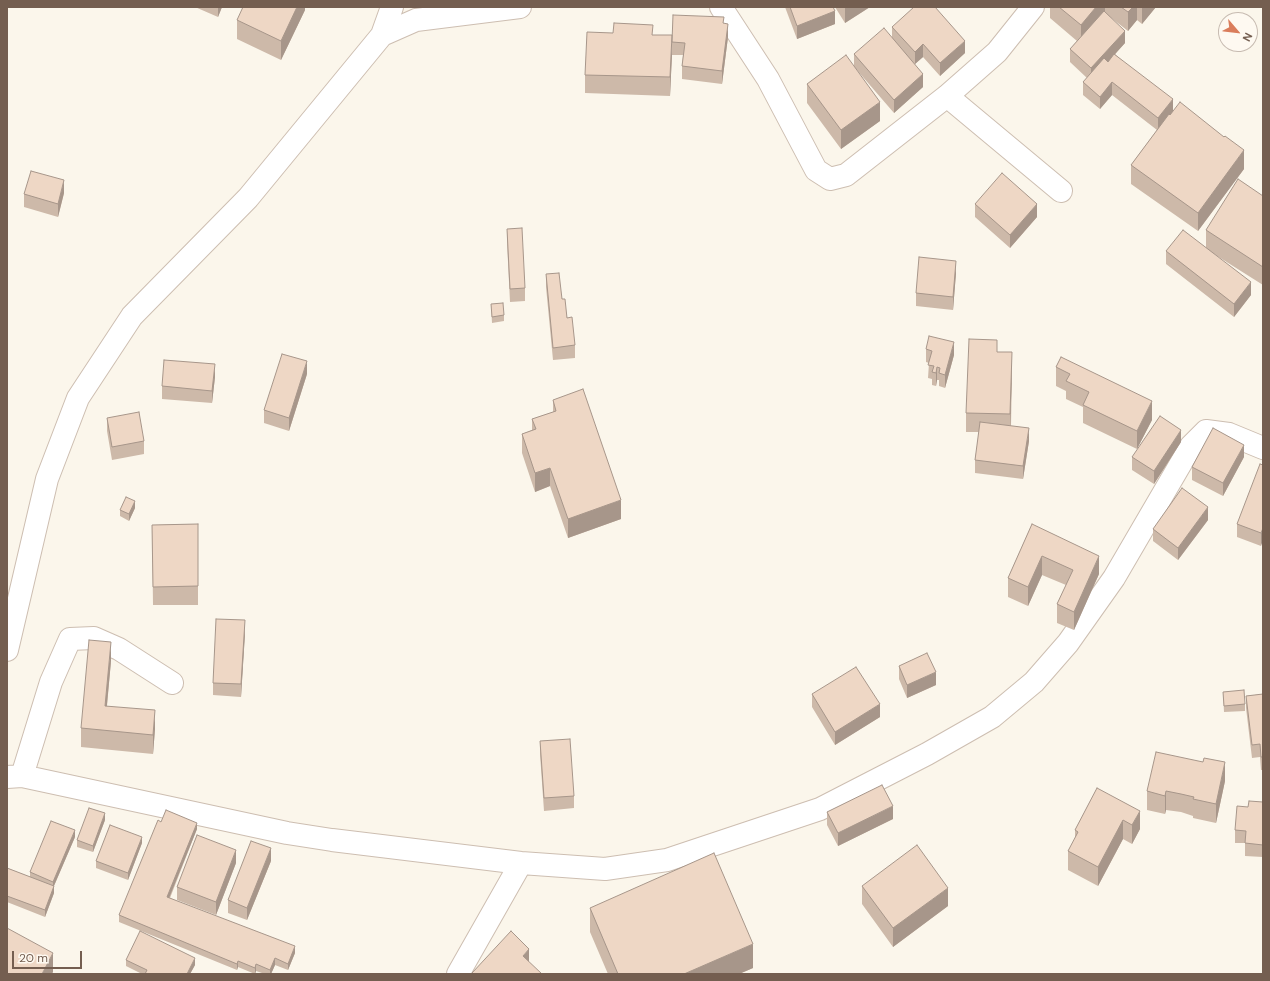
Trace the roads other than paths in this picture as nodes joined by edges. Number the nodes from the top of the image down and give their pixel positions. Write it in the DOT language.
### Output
graph roads {
  1 [pos="392,7"];
  2 [pos="520,7"];
  3 [pos="721,7"];
  4 [pos="1033,7"];
  5 [pos="382,35"];
  6 [pos="947,96"];
  7 [pos="1061,190"];
  8 [pos="1263,448"];
  9 [pos="7,650"];
  10 [pos="172,683"];
  11 [pos="15,777"];
  12 [pos="521,864"];
  13 [pos="458,974"];
  1 -- 5 [label="street"];
  2 -- 5 [label="street"];
  3 -- 6 [label="street"];
  4 -- 6 [label="street"];
  5 -- 9 [label="street"];
  6 -- 7 [label="street"];
  8 -- 12 [label="street"];
  10 -- 11 [label="street"];
  11 -- 12 [label="street"];
  12 -- 13 [label="street"];
}
